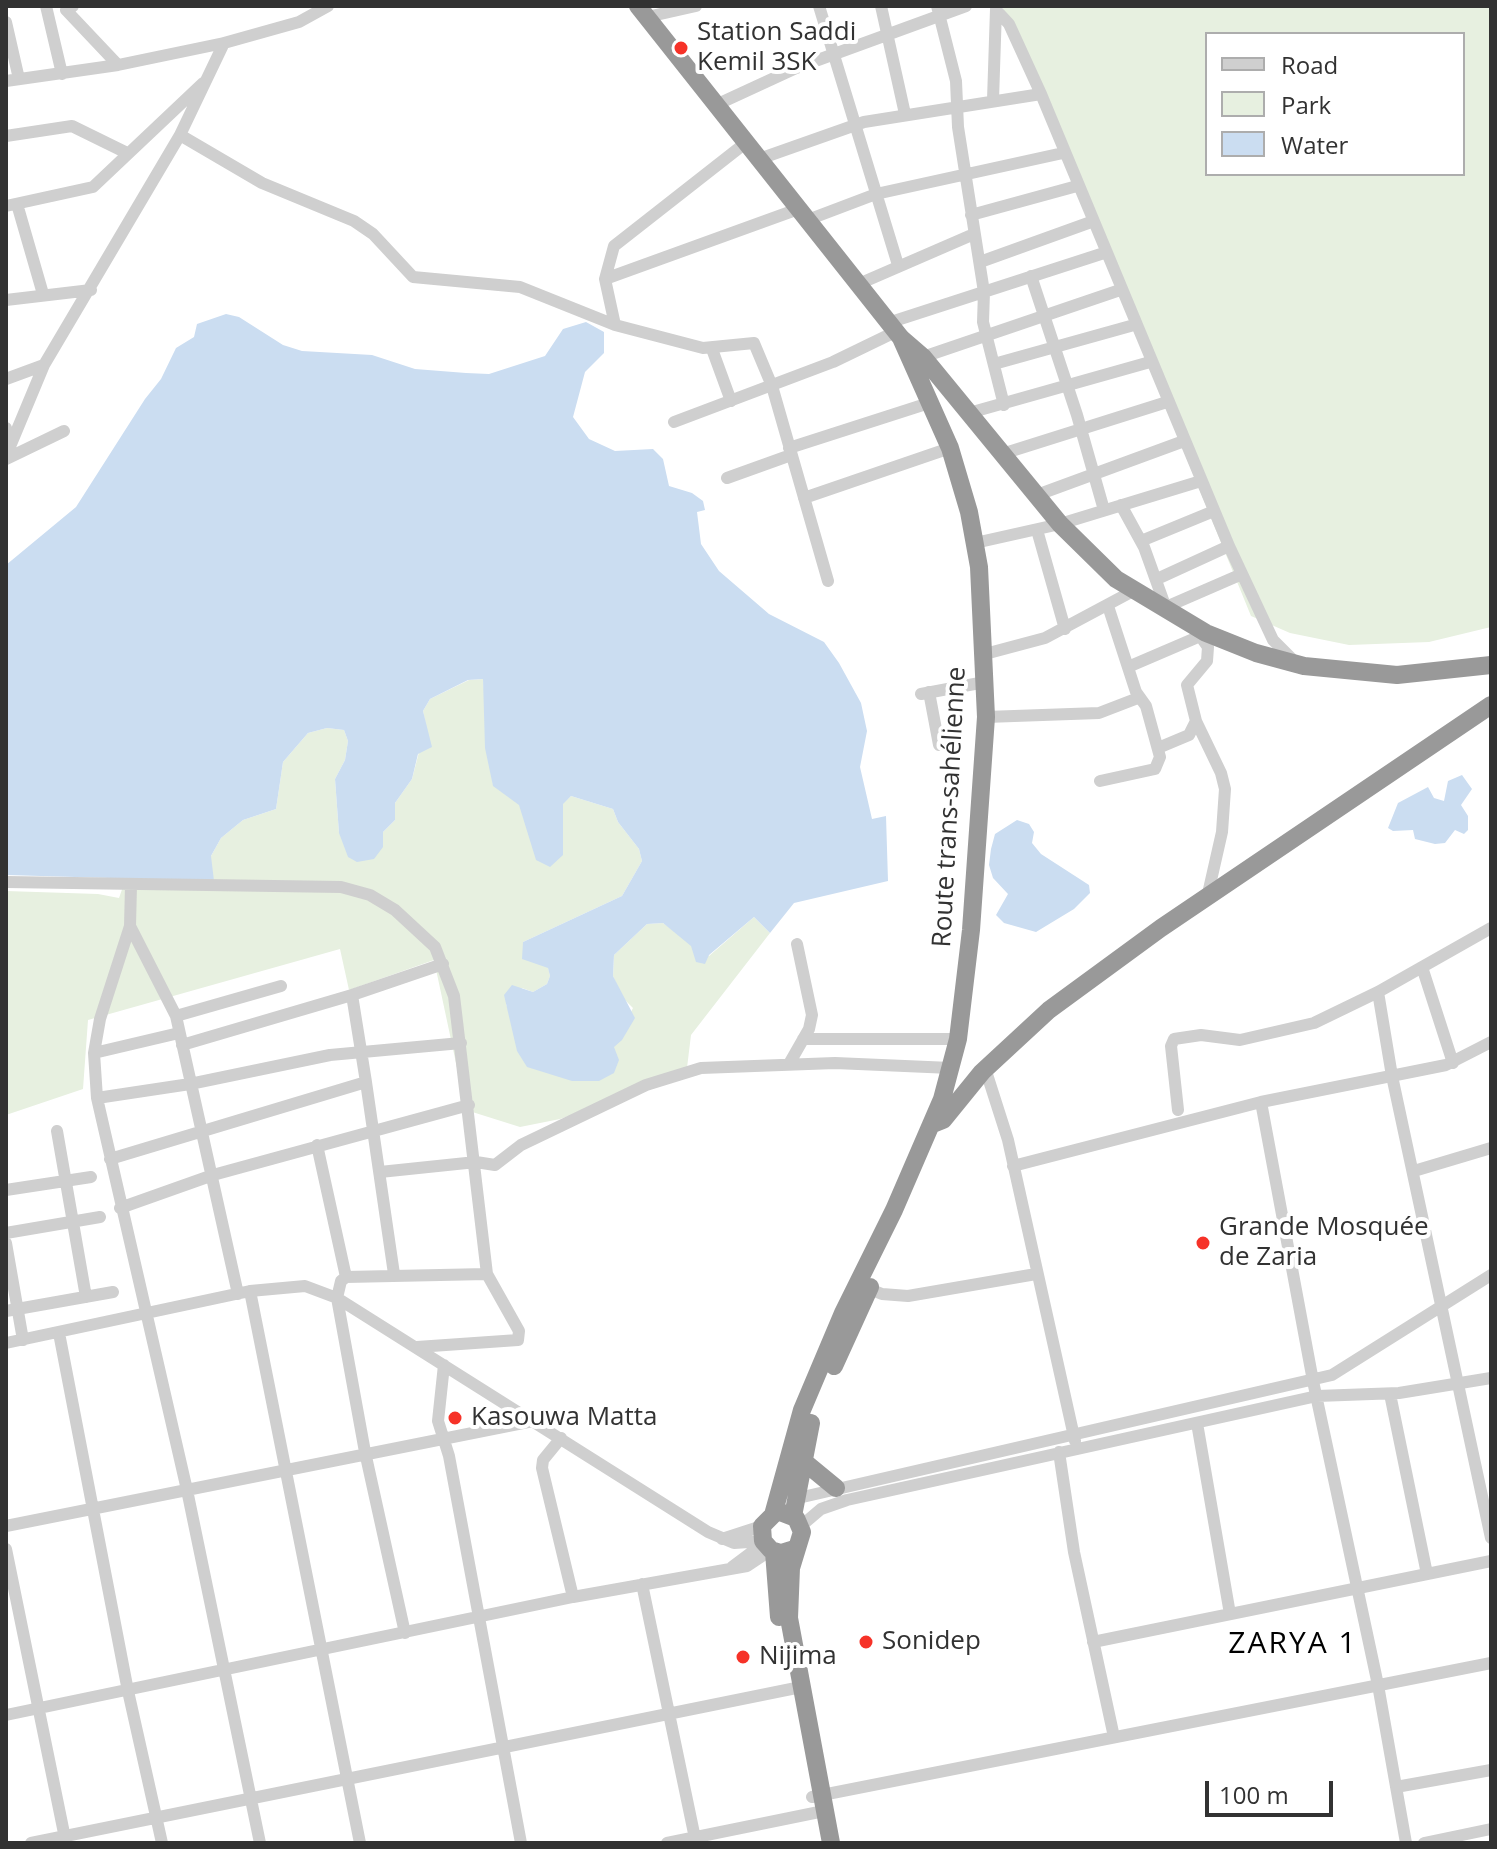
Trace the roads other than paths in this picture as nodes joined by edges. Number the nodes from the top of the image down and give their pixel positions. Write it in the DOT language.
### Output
graph roads {
  1 [pos="46,6"];
  2 [pos="328,6"];
  3 [pos="696,6"];
  4 [pos="819,6"];
  5 [pos="881,6"];
  6 [pos="966,6"];
  7 [pos="66,7"];
  8 [pos="996,8"];
  9 [pos="642,12"];
  10 [pos="939,12"];
  11 [pos="6,22"];
  12 [pos="888,36"];
  13 [pos="224,43"];
  14 [pos="832,56"];
  15 [pos="118,65"];
  16 [pos="62,74"];
  17 [pos="206,79"];
  18 [pos="12,80"];
  19 [pos="1041,94"];
  20 [pos="993,100"];
  21 [pos="718,104"];
  22 [pos="957,106"];
  23 [pos="905,114"];
  24 [pos="854,125"];
  25 [pos="180,135"];
  26 [pos="6,136"];
  27 [pos="748,141"];
  28 [pos="127,153"];
  29 [pos="1063,153"];
  30 [pos="762,158"];
  31 [pos="965,173"];
  32 [pos="1077,186"];
  33 [pos="876,194"];
  34 [pos="11,205"];
  35 [pos="805,214"];
  36 [pos="971,215"];
  37 [pos="1091,222"];
  38 [pos="974,234"];
  39 [pos="1104,253"];
  40 [pos="980,262"];
  41 [pos="898,265"];
  42 [pos="1031,276"];
  43 [pos="605,279"];
  44 [pos="861,283"];
  45 [pos="91,290"];
  46 [pos="1120,290"];
  47 [pos="984,292"];
  48 [pos="43,294"];
  49 [pos="6,300"];
  50 [pos="1045,315"];
  51 [pos="615,325"];
  52 [pos="1134,325"];
  53 [pos="896,330"];
  54 [pos="985,334"];
  55 [pos="1056,346"];
  56 [pos="712,349"];
  57 [pos="923,357"];
  58 [pos="1150,362"];
  59 [pos="994,364"];
  60 [pos="44,365"];
  61 [pos="6,379"];
  62 [pos="772,386"];
  63 [pos="1068,388"];
  64 [pos="731,401"];
  65 [pos="1167,402"];
  66 [pos="929,403"];
  67 [pos="1004,405"];
  68 [pos="969,413"];
  69 [pos="674,422"];
  70 [pos="6,428"];
  71 [pos="1081,428"];
  72 [pos="64,431"];
  73 [pos="1184,441"];
  74 [pos="950,448"];
  75 [pos="790,451"];
  76 [pos="1002,454"];
  77 [pos="9,455"];
  78 [pos="1094,473"];
  79 [pos="727,478"];
  80 [pos="1201,481"];
  81 [pos="1037,495"];
  82 [pos="804,498"];
  83 [pos="1121,505"];
  84 [pos="1104,510"];
  85 [pos="1214,511"];
  86 [pos="1060,524"];
  87 [pos="1037,530"];
  88 [pos="1141,541"];
  89 [pos="975,543"];
  90 [pos="1229,546"];
  91 [pos="1242,574"];
  92 [pos="1157,579"];
  93 [pos="828,581"];
  94 [pos="1133,591"];
  95 [pos="1108,606"];
  96 [pos="1167,610"];
  97 [pos="1065,629"];
  98 [pos="1203,635"];
  99 [pos="985,654"];
  100 [pos="1491,665"];
  101 [pos="1304,666"];
  102 [pos="1128,667"];
  103 [pos="985,682"];
  104 [pos="1138,698"];
  105 [pos="1491,705"];
  106 [pos="986,717"];
  107 [pos="1196,721"];
  108 [pos="939,745"];
  109 [pos="1158,748"];
  110 [pos="1100,781"];
  111 [pos="6,882"];
  112 [pos="131,886"];
  113 [pos="1206,899"];
  114 [pos="130,926"];
  115 [pos="1491,928"];
  116 [pos="797,944"];
  117 [pos="443,964"];
  118 [pos="1422,967"];
  119 [pos="281,986"];
  120 [pos="1378,992"];
  121 [pos="352,995"];
  122 [pos="176,1016"];
  123 [pos="181,1039"];
  124 [pos="803,1039"];
  125 [pos="958,1039"];
  126 [pos="1491,1042"];
  127 [pos="461,1043"];
  128 [pos="94,1053"];
  129 [pos="362,1054"];
  130 [pos="1453,1063"];
  131 [pos="789,1064"];
  132 [pos="951,1068"];
  133 [pos="985,1068"];
  134 [pos="1392,1076"];
  135 [pos="366,1082"];
  136 [pos="190,1084"];
  137 [pos="97,1098"];
  138 [pos="1261,1102"];
  139 [pos="469,1105"];
  140 [pos="1178,1110"];
  141 [pos="935,1124"];
  142 [pos="373,1129"];
  143 [pos="57,1131"];
  144 [pos="201,1131"];
  145 [pos="317,1145"];
  146 [pos="1491,1148"];
  147 [pos="110,1159"];
  148 [pos="476,1162"];
  149 [pos="1013,1166"];
  150 [pos="1414,1171"];
  151 [pos="380,1172"];
  152 [pos="213,1175"];
  153 [pos="91,1177"];
  154 [pos="66,1180"];
  155 [pos="6,1190"];
  156 [pos="120,1208"];
  157 [pos="100,1217"];
  158 [pos="74,1222"];
  159 [pos="6,1233"];
  160 [pos="6,1243"];
  161 [pos="394,1274"];
  162 [pos="487,1274"];
  163 [pos="1036,1274"];
  164 [pos="1491,1275"];
  165 [pos="346,1277"];
  166 [pos="864,1287"];
  167 [pos="113,1292"];
  168 [pos="244,1293"];
  169 [pos="86,1297"];
  170 [pos="337,1298"];
  171 [pos="1443,1305"];
  172 [pos="12,1310"];
  173 [pos="145,1314"];
  174 [pos="59,1333"];
  175 [pos="23,1340"];
  176 [pos="6,1343"];
  177 [pos="417,1347"];
  178 [pos="444,1365"];
  179 [pos="1491,1378"];
  180 [pos="1313,1381"];
  181 [pos="1459,1385"];
  182 [pos="1390,1394"];
  183 [pos="1317,1396"];
  184 [pos="533,1421"];
  185 [pos="1197,1423"];
  186 [pos="443,1437"];
  187 [pos="561,1438"];
  188 [pos="1075,1442"];
  189 [pos="365,1452"];
  190 [pos="1059,1452"];
  191 [pos="802,1460"];
  192 [pos="284,1470"];
  193 [pos="836,1488"];
  194 [pos="187,1490"];
  195 [pos="92,1509"];
  196 [pos="796,1513"];
  197 [pos="6,1526"];
  198 [pos="768,1538"];
  199 [pos="1491,1538"];
  200 [pos="6,1549"];
  201 [pos="794,1549"];
  202 [pos="1491,1561"];
  203 [pos="1427,1574"];
  204 [pos="642,1584"];
  205 [pos="1358,1588"];
  206 [pos="573,1597"];
  207 [pos="1230,1614"];
  208 [pos="478,1619"];
  209 [pos="405,1633"];
  210 [pos="1093,1642"];
  211 [pos="322,1651"];
  212 [pos="1491,1663"];
  213 [pos="224,1671"];
  214 [pos="1378,1685"];
  215 [pos="796,1689"];
  216 [pos="128,1691"];
  217 [pos="39,1709"];
  218 [pos="6,1715"];
  219 [pos="668,1715"];
  220 [pos="1114,1737"];
  221 [pos="503,1748"];
  222 [pos="1491,1770"];
  223 [pos="347,1778"];
  224 [pos="1396,1787"];
  225 [pos="251,1797"];
  226 [pos="818,1804"];
  227 [pos="157,1817"];
  228 [pos="1491,1829"];
  229 [pos="66,1840"];
  230 [pos="695,1841"];
  231 [pos="31,1843"];
  232 [pos="162,1843"];
  233 [pos="260,1843"];
  234 [pos="360,1843"];
  235 [pos="521,1843"];
  236 [pos="667,1843"];
  237 [pos="821,1843"];
  238 [pos="831,1843"];
  239 [pos="1406,1843"];
  240 [pos="1424,1843"];
  1 -- 16 [label="street"];
  2 -- 13 [label="street"];
  3 -- 9 [label="street"];
  4 -- 14 [label="street"];
  5 -- 12 [label="street"];
  6 -- 10 [label="street"];
  7 -- 15 [label="street"];
  8 -- 19 [label="street"];
  8 -- 20 [label="street"];
  9 -- 21 [label="highway"];
  10 -- 12 [label="street"];
  10 -- 22 [label="street"];
  11 -- 18 [label="street"];
  12 -- 14 [label="street"];
  12 -- 23 [label="street"];
  13 -- 15 [label="street"];
  13 -- 17 [label="street"];
  14 -- 21 [label="street"];
  14 -- 24 [label="street"];
  15 -- 16 [label="street"];
  16 -- 18 [label="street"];
  17 -- 25 [label="street"];
  17 -- 28 [label="street"];
  19 -- 20 [label="street"];
  19 -- 29 [label="street"];
  20 -- 22 [label="street"];
  21 -- 27 [label="highway"];
  22 -- 23 [label="street"];
  22 -- 31 [label="street"];
  23 -- 24 [label="street"];
  24 -- 30 [label="street"];
  24 -- 33 [label="street"];
  25 -- 45 [label="street"];
  25 -- 51 [label="street"];
  26 -- 28 [label="street"];
  27 -- 30 [label="highway"];
  27 -- 43 [label="street"];
  28 -- 34 [label="street"];
  29 -- 31 [label="street"];
  29 -- 32 [label="street"];
  30 -- 35 [label="highway"];
  31 -- 33 [label="street"];
  31 -- 36 [label="street"];
  32 -- 36 [label="street"];
  32 -- 37 [label="street"];
  33 -- 35 [label="street"];
  33 -- 41 [label="street"];
  34 -- 48 [label="street"];
  35 -- 43 [label="street"];
  35 -- 44 [label="highway"];
  36 -- 38 [label="street"];
  37 -- 39 [label="street"];
  37 -- 40 [label="street"];
  38 -- 40 [label="street"];
  38 -- 41 [label="street"];
  39 -- 42 [label="street"];
  39 -- 46 [label="street"];
  40 -- 47 [label="street"];
  41 -- 44 [label="street"];
  42 -- 47 [label="street"];
  42 -- 50 [label="street"];
  43 -- 51 [label="street"];
  44 -- 53 [label="highway"];
  45 -- 48 [label="street"];
  45 -- 60 [label="street"];
  46 -- 50 [label="street"];
  46 -- 52 [label="street"];
  47 -- 53 [label="street"];
  47 -- 54 [label="street"];
  48 -- 49 [label="street"];
  50 -- 54 [label="street"];
  50 -- 55 [label="street"];
  51 -- 56 [label="street"];
  52 -- 55 [label="street"];
  52 -- 58 [label="street"];
  53 -- 57 [label="highway"];
  53 -- 62 [label="street"];
  53 -- 66 [label="highway, Route trans-sahélienne"];
  54 -- 57 [label="street"];
  54 -- 59 [label="street"];
  55 -- 59 [label="street"];
  55 -- 63 [label="street"];
  56 -- 62 [label="street"];
  56 -- 64 [label="street"];
  57 -- 68 [label="highway"];
  58 -- 63 [label="street"];
  58 -- 65 [label="street"];
  59 -- 67 [label="street"];
  60 -- 61 [label="street"];
  60 -- 77 [label="street"];
  62 -- 64 [label="street"];
  62 -- 75 [label="street"];
  63 -- 67 [label="street"];
  63 -- 71 [label="street"];
  64 -- 69 [label="street"];
  65 -- 71 [label="street"];
  65 -- 73 [label="street"];
  66 -- 74 [label="highway, Route trans-sahélienne"];
  66 -- 75 [label="street"];
  67 -- 68 [label="street"];
  68 -- 76 [label="highway"];
  70 -- 77 [label="street"];
  71 -- 76 [label="street"];
  71 -- 78 [label="street"];
  72 -- 77 [label="street"];
  73 -- 78 [label="street"];
  73 -- 80 [label="street"];
  74 -- 82 [label="street"];
  74 -- 89 [label="highway, Route trans-sahélienne"];
  75 -- 79 [label="street"];
  75 -- 82 [label="street"];
  76 -- 81 [label="highway"];
  78 -- 81 [label="street"];
  78 -- 84 [label="street"];
  80 -- 83 [label="street"];
  80 -- 85 [label="street"];
  81 -- 86 [label="highway"];
  82 -- 93 [label="street"];
  83 -- 84 [label="street"];
  83 -- 88 [label="street"];
  84 -- 86 [label="street"];
  85 -- 88 [label="street"];
  85 -- 90 [label="street"];
  86 -- 87 [label="street"];
  86 -- 94 [label="highway"];
  87 -- 89 [label="street"];
  87 -- 97 [label="street"];
  88 -- 92 [label="street"];
  89 -- 99 [label="highway, Route trans-sahélienne"];
  90 -- 91 [label="street"];
  90 -- 92 [label="street"];
  91 -- 96 [label="street"];
  91 -- 101 [label="street"];
  92 -- 96 [label="street"];
  94 -- 95 [label="street"];
  94 -- 96 [label="highway"];
  95 -- 97 [label="street"];
  95 -- 102 [label="street"];
  96 -- 98 [label="highway"];
  97 -- 99 [label="street"];
  98 -- 101 [label="highway"];
  98 -- 102 [label="street"];
  98 -- 107 [label="street"];
  99 -- 103 [label="highway, Route trans-sahélienne"];
  100 -- 101 [label="highway"];
  102 -- 104 [label="street"];
  103 -- 106 [label="highway, Route trans-sahélienne"];
  103 -- 108 [label="street"];
  104 -- 106 [label="street"];
  104 -- 109 [label="street"];
  105 -- 113 [label="highway, Route trans-sahélienne"];
  106 -- 125 [label="highway, Route trans-sahélienne"];
  107 -- 109 [label="street"];
  107 -- 113 [label="street"];
  109 -- 110 [label="street"];
  111 -- 112 [label="street"];
  112 -- 114 [label="street"];
  112 -- 117 [label="street"];
  113 -- 133 [label="highway, Route trans-sahélienne"];
  114 -- 122 [label="street"];
  114 -- 128 [label="street"];
  115 -- 118 [label="street"];
  116 -- 124 [label="street"];
  117 -- 121 [label="street"];
  117 -- 127 [label="street"];
  118 -- 120 [label="street"];
  118 -- 130 [label="street"];
  119 -- 122 [label="street"];
  120 -- 134 [label="street"];
  120 -- 140 [label="street"];
  121 -- 123 [label="street"];
  121 -- 129 [label="street"];
  122 -- 123 [label="street"];
  123 -- 128 [label="street"];
  123 -- 136 [label="street"];
  124 -- 125 [label="street"];
  124 -- 131 [label="street"];
  125 -- 132 [label="highway, Route trans-sahélienne"];
  126 -- 130 [label="street"];
  127 -- 129 [label="street"];
  127 -- 139 [label="street"];
  128 -- 137 [label="street"];
  129 -- 135 [label="street"];
  129 -- 136 [label="street"];
  130 -- 134 [label="street"];
  131 -- 132 [label="street"];
  131 -- 148 [label="street"];
  132 -- 141 [label="highway, Route trans-sahélienne"];
  133 -- 141 [label="highway, Route trans-sahélienne"];
  133 -- 149 [label="street"];
  134 -- 138 [label="street"];
  134 -- 150 [label="street"];
  135 -- 142 [label="street"];
  135 -- 144 [label="street"];
  136 -- 137 [label="street"];
  136 -- 144 [label="street"];
  137 -- 147 [label="street"];
  138 -- 149 [label="street"];
  138 -- 180 [label="street"];
  139 -- 142 [label="street"];
  139 -- 148 [label="street"];
  141 -- 166 [label="highway, Route trans-sahélienne"];
  142 -- 145 [label="street"];
  142 -- 151 [label="street"];
  143 -- 154 [label="street"];
  144 -- 147 [label="street"];
  144 -- 152 [label="street"];
  145 -- 152 [label="street"];
  145 -- 165 [label="street"];
  146 -- 150 [label="street"];
  147 -- 156 [label="street"];
  148 -- 151 [label="street"];
  148 -- 162 [label="street"];
  149 -- 163 [label="street"];
  150 -- 171 [label="street"];
  151 -- 161 [label="street"];
  152 -- 156 [label="street"];
  152 -- 168 [label="street"];
  153 -- 154 [label="street"];
  154 -- 155 [label="street"];
  154 -- 158 [label="street"];
  156 -- 173 [label="street"];
  157 -- 158 [label="street"];
  158 -- 159 [label="street"];
  158 -- 169 [label="street"];
  160 -- 172 [label="street"];
  161 -- 162 [label="street"];
  161 -- 165 [label="street"];
  162 -- 177 [label="street"];
  163 -- 166 [label="street"];
  163 -- 188 [label="street"];
  164 -- 171 [label="street"];
  165 -- 170 [label="street"];
  166 -- 191 [label="highway, Route trans-sahélienne"];
  166 -- 198 [label="highway, Route trans-sahélienne"];
  167 -- 169 [label="street"];
  168 -- 170 [label="street"];
  168 -- 173 [label="street"];
  168 -- 192 [label="street"];
  169 -- 172 [label="street"];
  170 -- 177 [label="street"];
  170 -- 189 [label="street"];
  171 -- 180 [label="street"];
  171 -- 181 [label="street"];
  172 -- 175 [label="street"];
  173 -- 174 [label="street"];
  173 -- 194 [label="street"];
  174 -- 175 [label="street"];
  174 -- 195 [label="street"];
  175 -- 176 [label="street"];
  177 -- 178 [label="street"];
  178 -- 184 [label="street"];
  178 -- 186 [label="street"];
  179 -- 181 [label="street"];
  180 -- 183 [label="street"];
  180 -- 188 [label="street"];
  181 -- 182 [label="street"];
  181 -- 199 [label="street"];
  182 -- 183 [label="street"];
  182 -- 203 [label="street"];
  183 -- 185 [label="street"];
  183 -- 205 [label="street"];
  184 -- 186 [label="street"];
  184 -- 187 [label="street"];
  185 -- 188 [label="street"];
  185 -- 207 [label="street"];
  186 -- 189 [label="street"];
  186 -- 208 [label="street"];
  187 -- 198 [label="street"];
  187 -- 206 [label="street"];
  188 -- 190 [label="street"];
  188 -- 193 [label="street"];
  189 -- 192 [label="street"];
  189 -- 209 [label="street"];
  190 -- 196 [label="street"];
  190 -- 210 [label="street"];
  191 -- 193 [label="highway"];
  191 -- 196 [label="highway, Route trans-sahélienne"];
  192 -- 194 [label="street"];
  192 -- 211 [label="street"];
  193 -- 196 [label="street"];
  194 -- 195 [label="street"];
  194 -- 213 [label="street"];
  195 -- 197 [label="street"];
  195 -- 216 [label="street"];
  196 -- 198 [label="highway"];
  196 -- 201 [label="highway, Route trans-sahélienne"];
  198 -- 201 [label="highway"];
  198 -- 204 [label="street"];
  198 -- 215 [label="highway, Route trans-sahélienne"];
  200 -- 217 [label="street"];
  201 -- 215 [label="highway, Route trans-sahélienne"];
  202 -- 203 [label="street"];
  203 -- 205 [label="street"];
  204 -- 206 [label="street"];
  204 -- 219 [label="street"];
  205 -- 207 [label="street"];
  205 -- 214 [label="street"];
  206 -- 208 [label="street"];
  207 -- 210 [label="street"];
  208 -- 209 [label="street"];
  208 -- 221 [label="street"];
  209 -- 211 [label="street"];
  210 -- 220 [label="street"];
  211 -- 213 [label="street"];
  211 -- 223 [label="street"];
  212 -- 214 [label="street"];
  213 -- 216 [label="street"];
  213 -- 225 [label="street"];
  214 -- 220 [label="street"];
  214 -- 224 [label="street"];
  215 -- 219 [label="street"];
  215 -- 226 [label="highway, Route trans-sahélienne"];
  216 -- 217 [label="street"];
  216 -- 227 [label="street"];
  217 -- 218 [label="street"];
  217 -- 229 [label="street"];
  219 -- 221 [label="street"];
  219 -- 230 [label="street"];
  220 -- 226 [label="street"];
  221 -- 223 [label="street"];
  221 -- 235 [label="street"];
  222 -- 224 [label="street"];
  223 -- 225 [label="street"];
  223 -- 234 [label="street"];
  224 -- 239 [label="street"];
  225 -- 227 [label="street"];
  225 -- 233 [label="street"];
  226 -- 230 [label="street"];
  226 -- 237 [label="highway, Route trans-sahélienne"];
  226 -- 238 [label="highway, Route trans-sahélienne"];
  227 -- 229 [label="street"];
  227 -- 232 [label="street"];
  228 -- 240 [label="street"];
  229 -- 231 [label="street"];
  230 -- 236 [label="street"];
}
